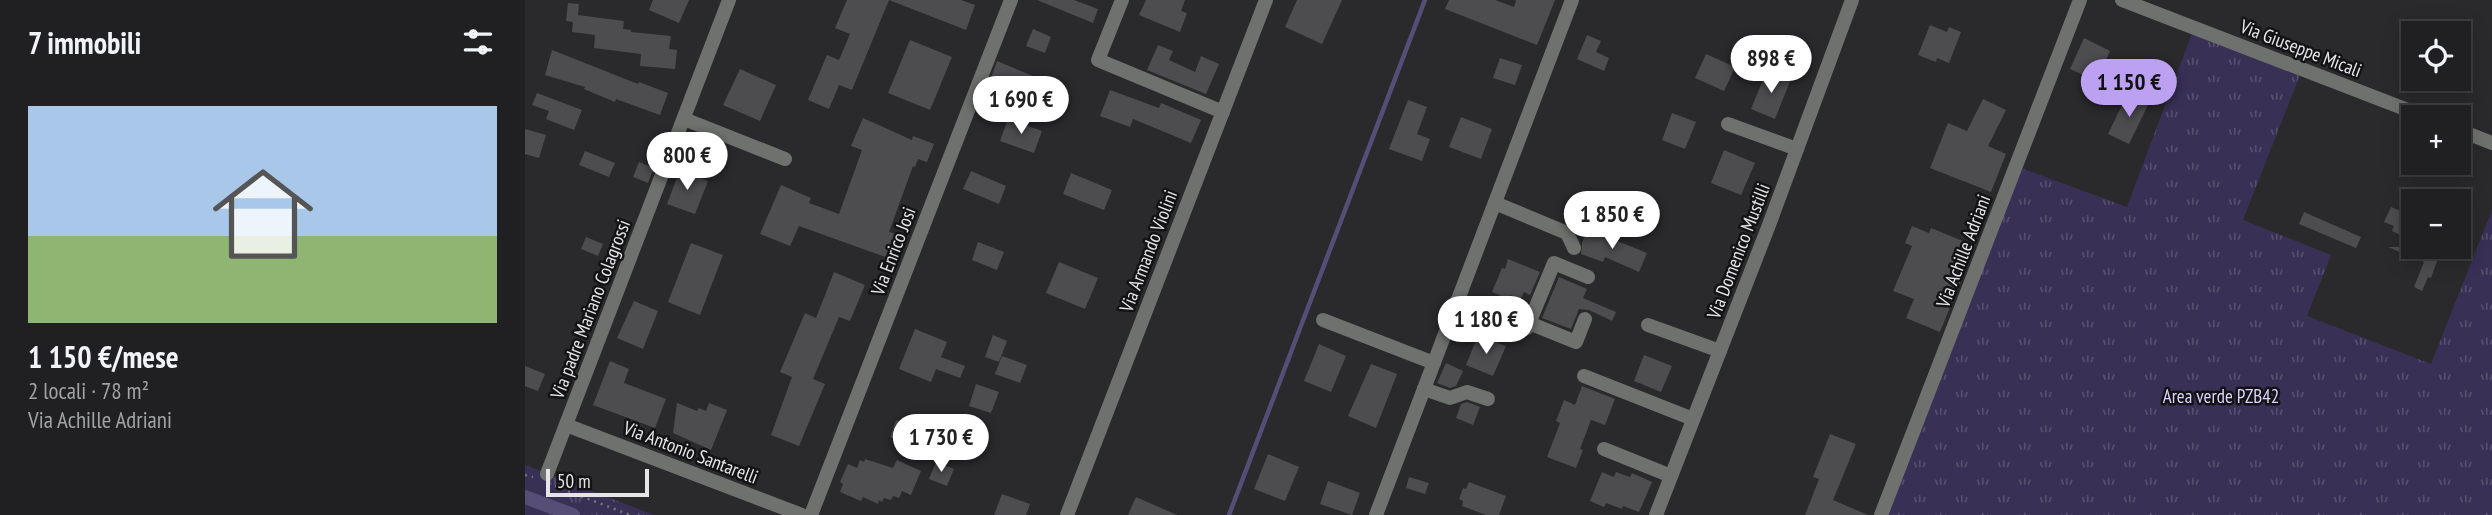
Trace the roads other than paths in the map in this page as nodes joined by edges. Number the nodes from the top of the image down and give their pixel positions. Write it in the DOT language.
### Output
graph roads {
  1 [pos="729,0"];
  2 [pos="1011,0"];
  3 [pos="1122,0"];
  4 [pos="1266,0"];
  5 [pos="1572,0"];
  6 [pos="1852,0"];
  7 [pos="2080,0"];
  8 [pos="2122,0"];
  9 [pos="2401,107"];
  10 [pos="1223,112"];
  11 [pos="684,119"];
  12 [pos="1728,124"];
  13 [pos="2471,135"];
  14 [pos="2492,143"];
  15 [pos="1797,149"];
  16 [pos="785,159"];
  17 [pos="1495,203"];
  18 [pos="1574,248"];
  19 [pos="1588,277"];
  20 [pos="1457,301"];
  21 [pos="1585,318"];
  22 [pos="1322,320"];
  23 [pos="1529,323"];
  24 [pos="1648,325"];
  25 [pos="1720,351"];
  26 [pos="1434,363"];
  27 [pos="1584,376"];
  28 [pos="1424,389"];
  29 [pos="1488,399"];
  30 [pos="1693,419"];
  31 [pos="566,425"];
  32 [pos="1604,449"];
  33 [pos="1671,476"];
  34 [pos="544,479"];
  35 [pos="802,515"];
  36 [pos="811,515"];
  37 [pos="1067,515"];
  38 [pos="1376,515"];
  39 [pos="1656,515"];
  40 [pos="1881,515"];
  1 -- 11 [label="street, Via padre Mariano Colagrossi"];
  2 -- 36 [label="street, Via Enrico Josi"];
  3 -- 10 [label="street"];
  4 -- 10 [label="street, Via Armando Violini"];
  5 -- 17 [label="street"];
  6 -- 15 [label="street, Via Domenico Mustilli"];
  7 -- 40 [label="street, Via Achille Adriani"];
  8 -- 9 [label="street, Via Giuseppe Micali"];
  10 -- 37 [label="street, Via Armando Violini"];
  11 -- 16 [label="street"];
  11 -- 31 [label="street, Via padre Mariano Colagrossi"];
  12 -- 15 [label="street"];
  13 -- 14 [label="street"];
  15 -- 25 [label="street, Via Domenico Mustilli"];
  17 -- 18 [label="street"];
  17 -- 20 [label="street"];
  19 -- 23 [label="street"];
  20 -- 23 [label="street"];
  20 -- 26 [label="street"];
  21 -- 23 [label="street"];
  22 -- 26 [label="street"];
  24 -- 25 [label="street"];
  25 -- 30 [label="street, Via Domenico Mustilli"];
  26 -- 28 [label="street"];
  27 -- 30 [label="street"];
  28 -- 29 [label="street"];
  28 -- 38 [label="street"];
  30 -- 33 [label="street, Via Domenico Mustilli"];
  31 -- 34 [label="street, Via padre Mariano Colagrossi"];
  31 -- 35 [label="street, Via Antonio Santarelli"];
  32 -- 33 [label="street"];
  33 -- 39 [label="street, Via Domenico Mustilli"];
}
